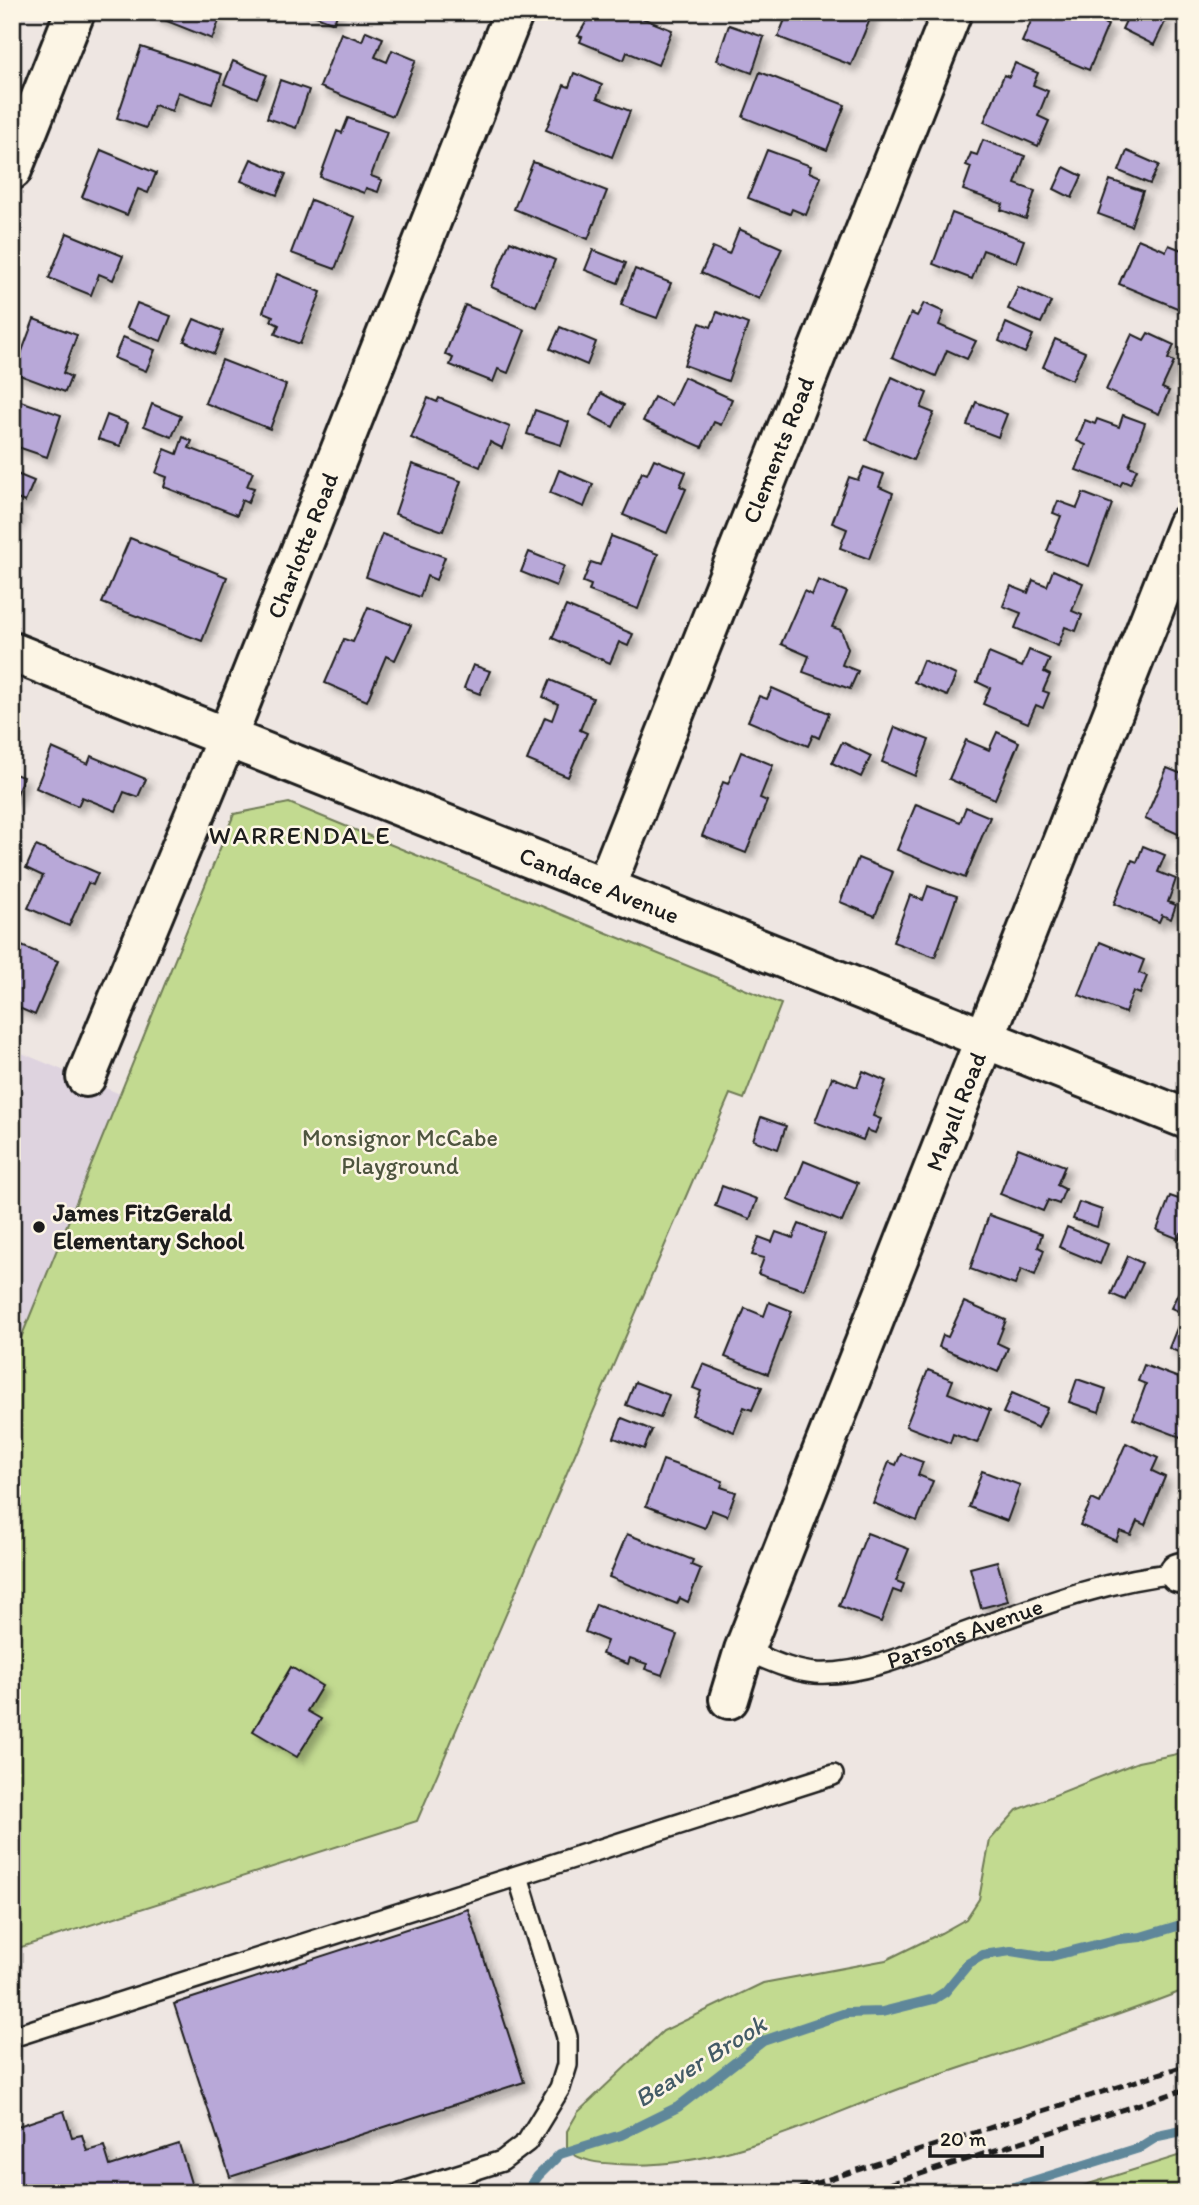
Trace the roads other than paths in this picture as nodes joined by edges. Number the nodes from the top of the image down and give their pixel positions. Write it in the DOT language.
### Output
graph roads {
  1 [pos="75,12"];
  2 [pos="514,12"];
  3 [pos="952,12"];
  4 [pos="12,170"];
  5 [pos="1187,525"];
  6 [pos="12,652"];
  7 [pos="227,737"];
  8 [pos="605,888"];
  9 [pos="984,1038"];
  10 [pos="86,1077"];
  11 [pos="1187,1119"];
  12 [pos="1183,1572"];
  13 [pos="744,1650"];
  14 [pos="729,1699"];
  15 [pos="833,1775"];
  16 [pos="518,1876"];
  17 [pos="12,2036"];
  18 [pos="401,2193"];
  1 -- 4 [label="street"];
  2 -- 7 [label="street, Charlotte Road"];
  3 -- 8 [label="street, Clements Road"];
  5 -- 9 [label="street, Mayall Road"];
  6 -- 7 [label="street, Candace Avenue"];
  7 -- 8 [label="street, Candace Avenue"];
  7 -- 10 [label="street, Charlotte Road"];
  8 -- 9 [label="street, Candace Avenue"];
  9 -- 11 [label="street, Candace Avenue"];
  9 -- 13 [label="street, Mayall Road"];
  12 -- 13 [label="lane, Parsons Avenue"];
  13 -- 14 [label="street, Mayall Road"];
  15 -- 16 [label="lane"];
  16 -- 17 [label="lane"];
  16 -- 18 [label="lane"];
}
